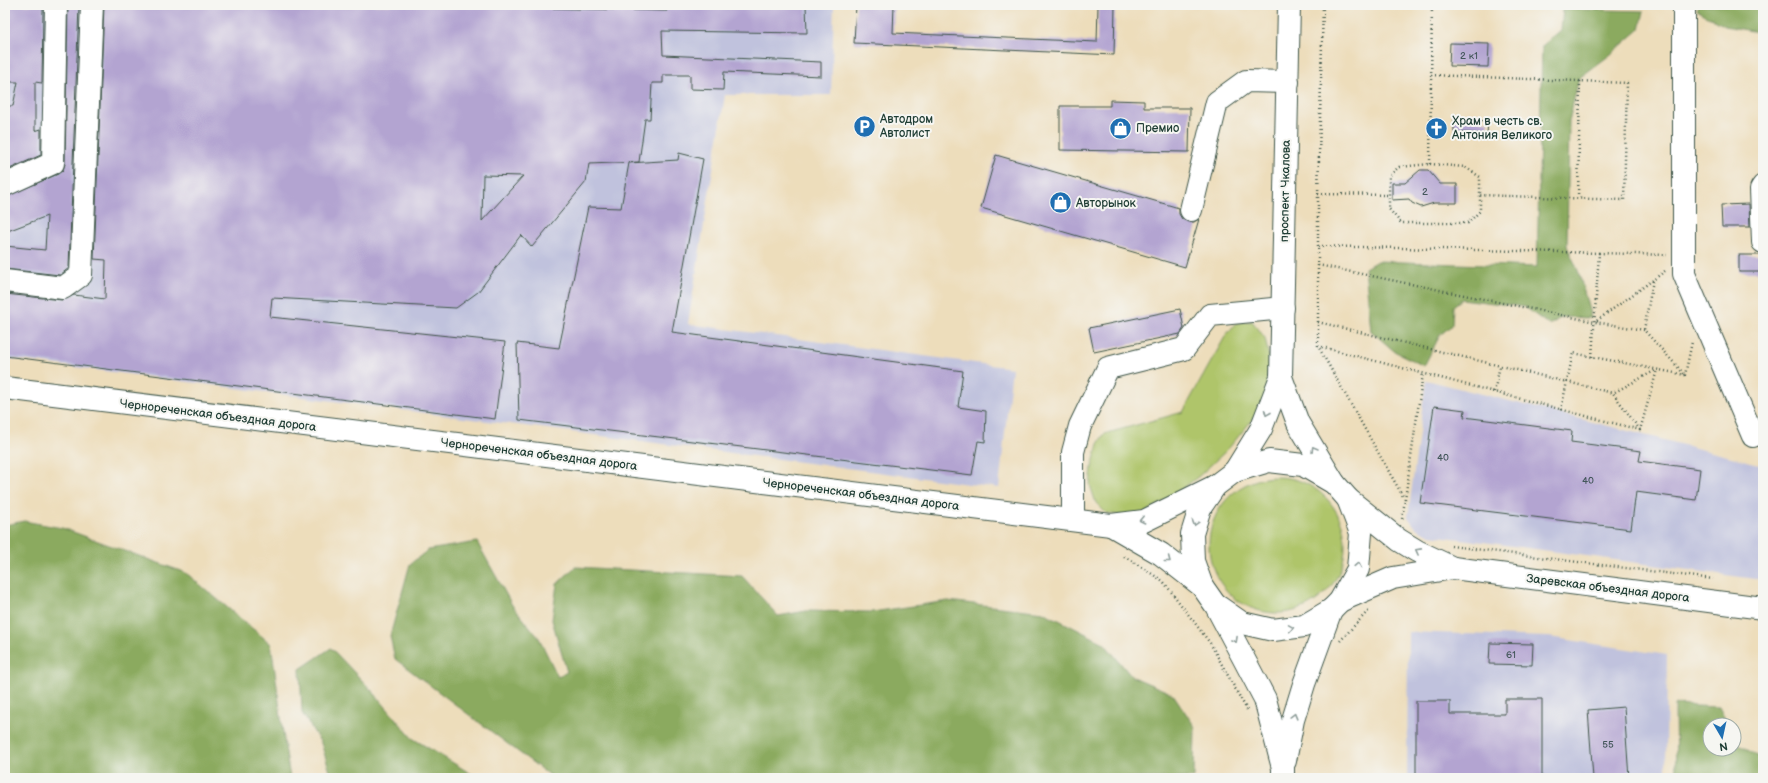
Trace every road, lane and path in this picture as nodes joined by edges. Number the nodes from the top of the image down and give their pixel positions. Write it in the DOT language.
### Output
graph roads {
  1 [pos="56,5"];
  2 [pos="92,5"];
  3 [pos="1289,5"];
  4 [pos="1323,5"];
  5 [pos="1432,5"];
  6 [pos="1684,5"];
  7 [pos="1431,75"];
  8 [pos="1580,81"];
  9 [pos="1288,82"];
  10 [pos="1430,164"];
  11 [pos="5,186"];
  12 [pos="1763,186"];
  13 [pos="1318,194"];
  14 [pos="1480,195"];
  15 [pos="1390,196"];
  16 [pos="1578,198"];
  17 [pos="1191,210"];
  18 [pos="1763,242"];
  19 [pos="1318,246"];
  20 [pos="1600,253"];
  21 [pos="1672,255"];
  22 [pos="1318,264"];
  23 [pos="1669,268"];
  24 [pos="1654,280"];
  25 [pos="5,281"];
  26 [pos="1283,308"];
  27 [pos="1318,322"];
  28 [pos="1594,322"];
  29 [pos="1644,330"];
  30 [pos="1318,346"];
  31 [pos="1573,353"];
  32 [pos="1592,357"];
  33 [pos="1500,366"];
  34 [pos="1423,374"];
  35 [pos="1685,375"];
  36 [pos="1282,377"];
  37 [pos="1567,382"];
  38 [pos="5,388"];
  39 [pos="1494,392"];
  40 [pos="1613,393"];
  41 [pos="1561,410"];
  42 [pos="1640,430"];
  43 [pos="1753,436"];
  44 [pos="1235,471"];
  45 [pos="1334,483"];
  46 [pos="1215,486"];
  47 [pos="1348,499"];
  48 [pos="1405,500"];
  49 [pos="1402,518"];
  50 [pos="1073,520"];
  51 [pos="1111,524"];
  52 [pos="1402,532"];
  53 [pos="1445,545"];
  54 [pos="1120,554"];
  55 [pos="1453,568"];
  56 [pos="1713,579"];
  57 [pos="1202,586"];
  58 [pos="1216,606"];
  59 [pos="1336,606"];
  60 [pos="1372,607"];
  61 [pos="1763,608"];
  62 [pos="1338,644"];
  63 [pos="1251,716"];
  64 [pos="1283,773"];
  1 -- 11 [label="main road"];
  2 -- 25 [label="main road"];
  3 -- 9 [label="main road, проспект Чкалова"];
  4 -- 13 [label="path"];
  5 -- 7 [label="path"];
  6 -- 43 [label="main road"];
  7 -- 8 [label="path"];
  7 -- 10 [label="path"];
  8 -- 16 [label="path"];
  8 -- 16 [label="path"];
  9 -- 17 [label="main road"];
  9 -- 26 [label="main road, проспект Чкалова"];
  10 -- 14 [label="path"];
  10 -- 15 [label="path"];
  12 -- 18 [label="main road"];
  13 -- 15 [label="path"];
  13 -- 19 [label="path"];
  14 -- 15 [label="path"];
  14 -- 16 [label="path"];
  19 -- 20 [label="path"];
  19 -- 22 [label="path"];
  20 -- 21 [label="path"];
  20 -- 28 [label="path"];
  22 -- 27 [label="path"];
  22 -- 28 [label="path"];
  23 -- 24 [label="path"];
  24 -- 28 [label="path"];
  24 -- 29 [label="path"];
  26 -- 36 [label="main road, проспект Чкалова"];
  26 -- 50 [label="main road"];
  27 -- 30 [label="path"];
  27 -- 33 [label="path"];
  28 -- 29 [label="path"];
  28 -- 32 [label="path"];
  29 -- 35 [label="path"];
  30 -- 34 [label="path"];
  30 -- 48 [label="path"];
  31 -- 37 [label="path"];
  33 -- 37 [label="path"];
  33 -- 39 [label="path"];
  34 -- 39 [label="path"];
  34 -- 48 [label="path"];
  36 -- 44 [label="main road, one-way"];
  45 -- 36 [label="main road, one-way"];
  37 -- 40 [label="path"];
  37 -- 41 [label="path"];
  38 -- 50 [label="main road, Чернореченская объездная дорога"];
  39 -- 41 [label="path"];
  40 -- 42 [label="path"];
  40 -- 42 [label="path"];
  41 -- 42 [label="path"];
  44 -- 45 [label="main road"];
  44 -- 46 [label="main road"];
  45 -- 47 [label="main road"];
  46 -- 51 [label="main road, one-way"];
  46 -- 57 [label="main road, one-way"];
  47 -- 52 [label="main road"];
  59 -- 47 [label="main road, one-way"];
  48 -- 49 [label="path"];
  49 -- 52 [label="path"];
  49 -- 52 [label="path"];
  50 -- 51 [label="main road, Чернореченская объездная дорога"];
  51 -- 57 [label="main road, one-way"];
  55 -- 52 [label="main road, one-way"];
  53 -- 56 [label="path"];
  54 -- 63 [label="path"];
  55 -- 59 [label="main road"];
  55 -- 61 [label="main road, Заревская объездная дорога"];
  57 -- 58 [label="main road"];
  58 -- 59 [label="main road, one-way"];
  58 -- 64 [label="main road, one-way"];
  64 -- 59 [label="main road, one-way"];
  60 -- 62 [label="path"];
}
